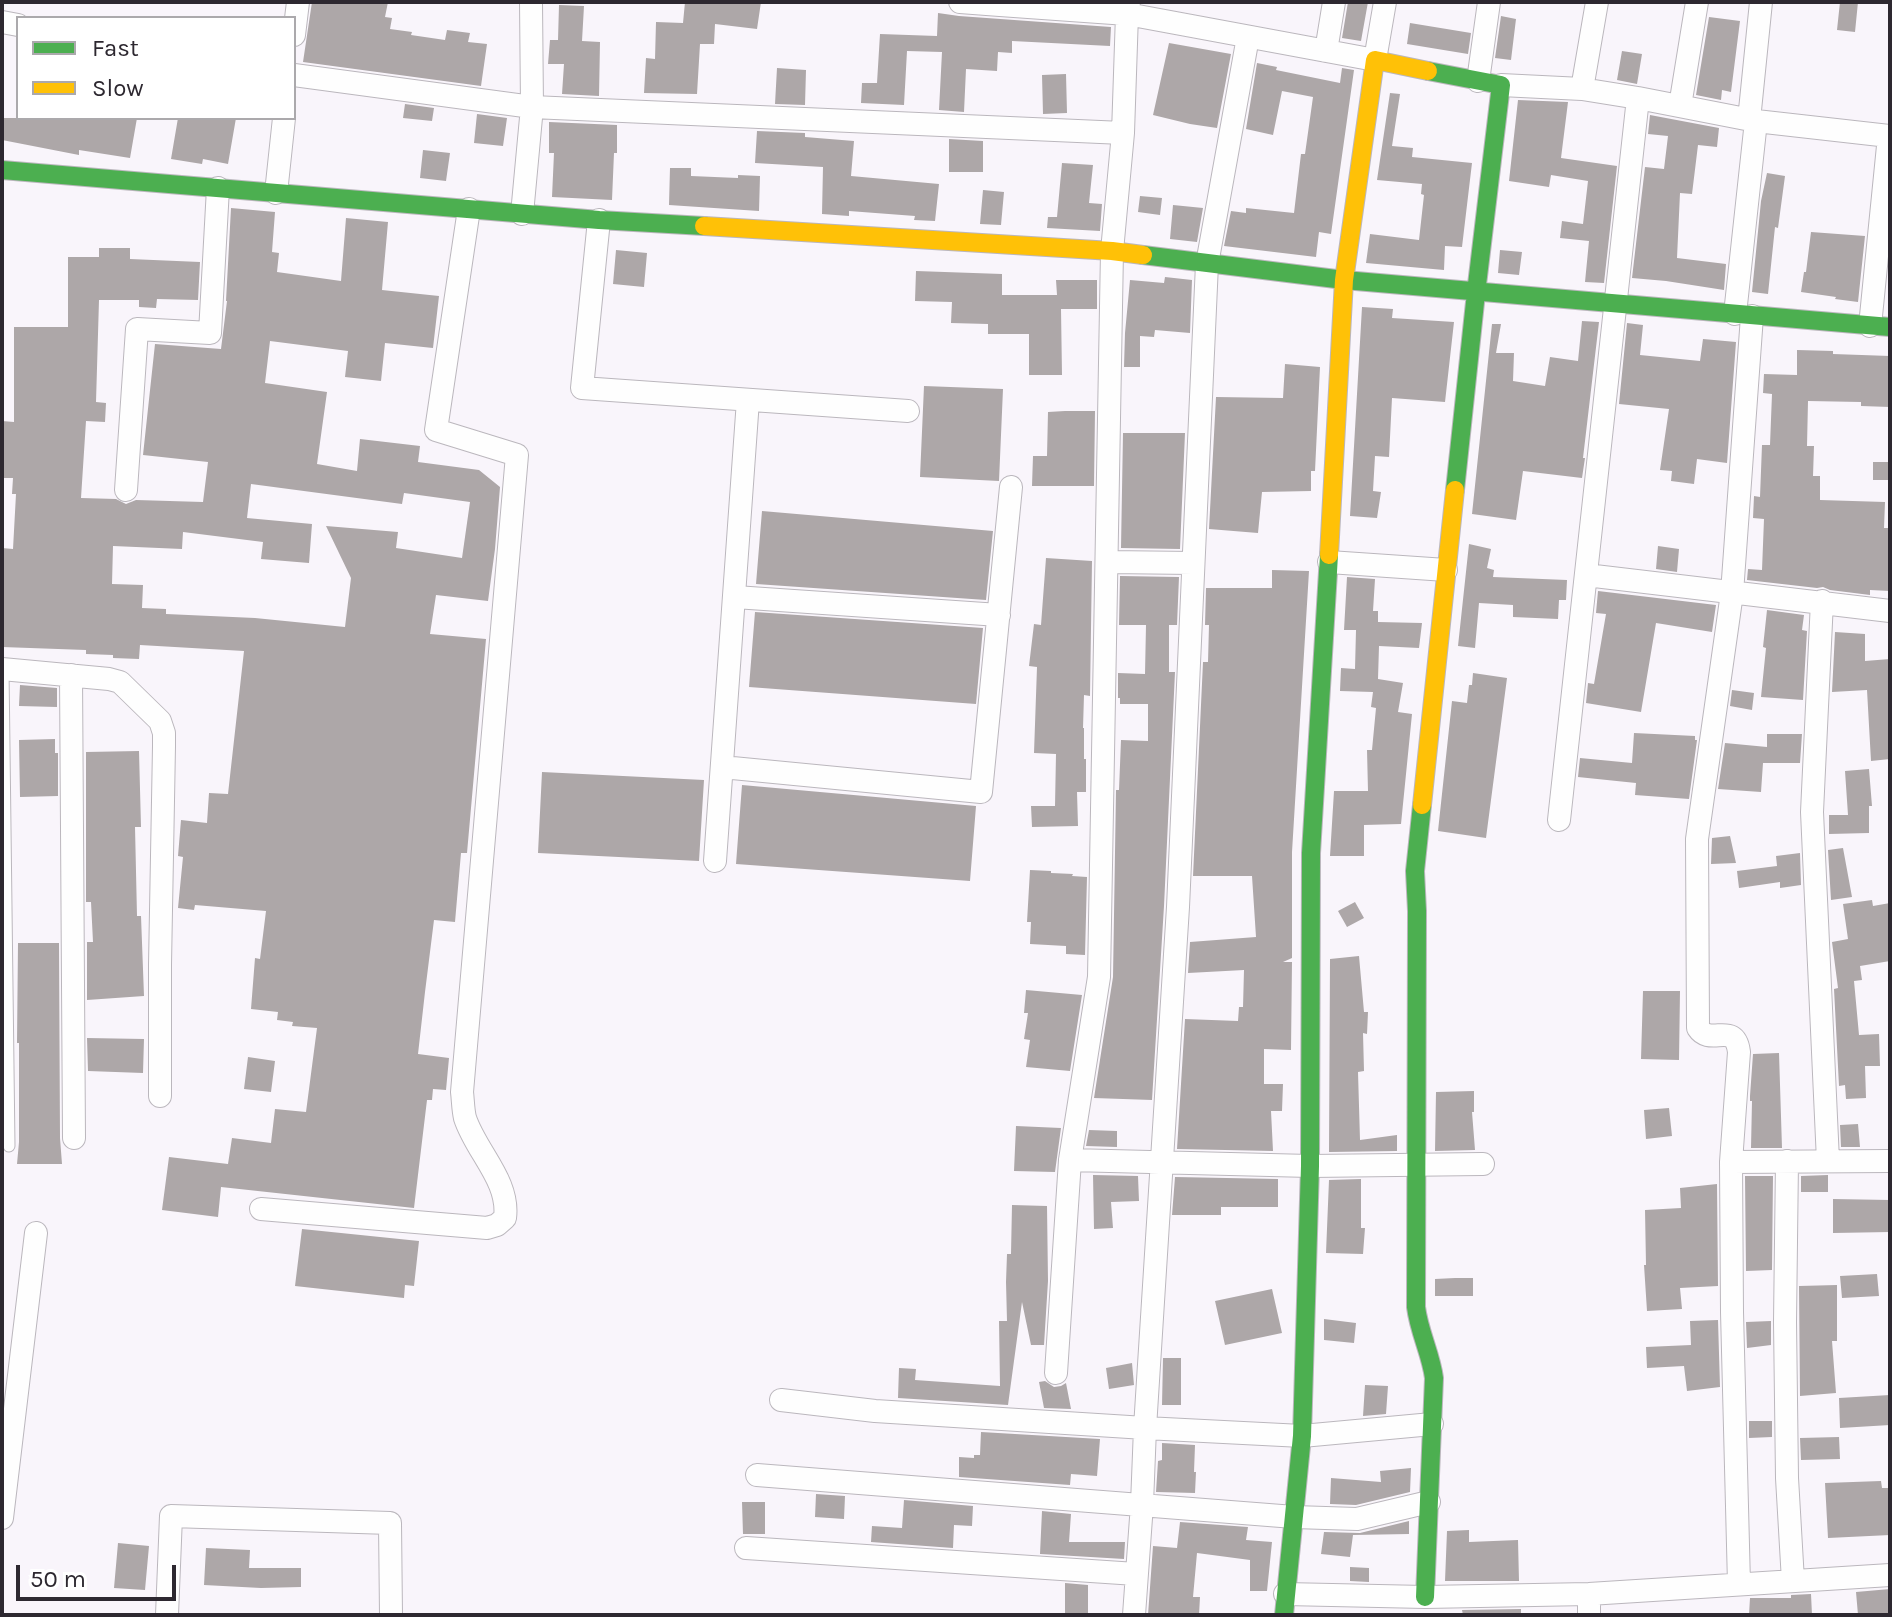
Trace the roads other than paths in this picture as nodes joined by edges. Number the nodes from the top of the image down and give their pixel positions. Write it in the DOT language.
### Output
graph roads {
  1 [pos="531,2"];
  2 [pos="960,2"];
  3 [pos="1334,2"];
  4 [pos="1385,2"];
  5 [pos="1489,2"];
  6 [pos="1597,2"];
  7 [pos="1697,2"];
  8 [pos="1761,2"];
  9 [pos="1000,4"];
  10 [pos="1128,8"];
  11 [pos="1248,37"];
  12 [pos="1326,51"];
  13 [pos="1375,60"];
  14 [pos="296,75"];
  15 [pos="1478,81"];
  16 [pos="1501,85"];
  17 [pos="1582,89"];
  18 [pos="1638,98"];
  19 [pos="1680,106"];
  20 [pos="532,107"];
  21 [pos="284,120"];
  22 [pos="1752,120"];
  23 [pos="1890,126"];
  24 [pos="1123,133"];
  25 [pos="1889,136"];
  26 [pos="2,170"];
  27 [pos="218,188"];
  28 [pos="276,193"];
  29 [pos="469,209"];
  30 [pos="522,214"];
  31 [pos="599,220"];
  32 [pos="1112,251"];
  33 [pos="1207,264"];
  34 [pos="1344,280"];
  35 [pos="1476,293"];
  36 [pos="1616,304"];
  37 [pos="1743,315"];
  38 [pos="1880,327"];
  39 [pos="748,400"];
  40 [pos="908,411"];
  41 [pos="1011,487"];
  42 [pos="126,490"];
  43 [pos="1108,562"];
  44 [pos="1329,562"];
  45 [pos="1193,563"];
  46 [pos="1446,570"];
  47 [pos="1586,575"];
  48 [pos="1732,593"];
  49 [pos="735,597"];
  50 [pos="1822,601"];
  51 [pos="1890,611"];
  52 [pos="999,615"];
  53 [pos="2,669"];
  54 [pos="71,675"];
  55 [pos="722,767"];
  56 [pos="1559,820"];
  57 [pos="715,861"];
  58 [pos="160,1096"];
  59 [pos="74,1138"];
  60 [pos="9,1146"];
  61 [pos="1070,1160"];
  62 [pos="1787,1161"];
  63 [pos="1828,1161"];
  64 [pos="1890,1161"];
  65 [pos="1731,1162"];
  66 [pos="1162,1163"];
  67 [pos="1415,1163"];
  68 [pos="1483,1164"];
  69 [pos="1310,1166"];
  70 [pos="261,1209"];
  71 [pos="36,1233"];
  72 [pos="1056,1373"];
  73 [pos="781,1400"];
  74 [pos="1432,1424"];
  75 [pos="1145,1428"];
  76 [pos="1302,1436"];
  77 [pos="757,1475"];
  78 [pos="1429,1502"];
  79 [pos="1142,1504"];
  80 [pos="1294,1517"];
  81 [pos="2,1518"];
  82 [pos="746,1548"];
  83 [pos="1136,1574"];
  84 [pos="1890,1575"];
  85 [pos="1793,1581"];
  86 [pos="1739,1584"];
  87 [pos="1425,1597"];
  88 [pos="1285,1604"];
  89 [pos="1589,1604"];
  90 [pos="167,1615"];
  91 [pos="391,1615"];
  92 [pos="1134,1615"];
  1 -- 20 [label="street"];
  2 -- 9 [label="street"];
  3 -- 12 [label="street"];
  4 -- 13 [label="street"];
  5 -- 15 [label="street"];
  6 -- 17 [label="street"];
  7 -- 19 [label="street"];
  8 -- 22 [label="street"];
  9 -- 10 [label="street"];
  10 -- 11 [label="street"];
  10 -- 24 [label="street"];
  11 -- 12 [label="street"];
  11 -- 33 [label="street"];
  12 -- 13 [label="street"];
  13 -- 15 [label="street"];
  13 -- 34 [label="street"];
  14 -- 20 [label="street"];
  15 -- 16 [label="street"];
  16 -- 17 [label="street"];
  16 -- 35 [label="street"];
  17 -- 18 [label="street"];
  18 -- 19 [label="street"];
  18 -- 36 [label="street"];
  19 -- 22 [label="street"];
  20 -- 24 [label="street"];
  20 -- 30 [label="street"];
  21 -- 28 [label="street"];
  22 -- 25 [label="street"];
  22 -- 37 [label="street"];
  23 -- 25 [label="street"];
  24 -- 32 [label="street"];
  25 -- 38 [label="street"];
  26 -- 27 [label="street"];
  27 -- 28 [label="street"];
  27 -- 42 [label="street"];
  28 -- 29 [label="street"];
  29 -- 30 [label="street"];
  29 -- 70 [label="street"];
  30 -- 31 [label="street"];
  31 -- 32 [label="street"];
  31 -- 39 [label="street"];
  32 -- 33 [label="street"];
  32 -- 43 [label="street"];
  33 -- 34 [label="street"];
  33 -- 45 [label="street"];
  34 -- 35 [label="street"];
  34 -- 44 [label="street"];
  35 -- 36 [label="street"];
  35 -- 46 [label="street"];
  36 -- 37 [label="street"];
  36 -- 47 [label="street"];
  37 -- 38 [label="street"];
  37 -- 48 [label="street"];
  39 -- 40 [label="street"];
  39 -- 49 [label="street"];
  41 -- 52 [label="street"];
  43 -- 45 [label="street"];
  43 -- 61 [label="street"];
  44 -- 46 [label="street"];
  44 -- 69 [label="street"];
  45 -- 66 [label="street"];
  46 -- 67 [label="street"];
  47 -- 48 [label="street"];
  47 -- 56 [label="street"];
  48 -- 50 [label="street"];
  48 -- 65 [label="street"];
  49 -- 52 [label="street"];
  49 -- 55 [label="street"];
  50 -- 51 [label="street"];
  50 -- 63 [label="street"];
  52 -- 55 [label="street"];
  53 -- 54 [label="street"];
  53 -- 60 [label="lane"];
  54 -- 58 [label="street"];
  54 -- 59 [label="street"];
  55 -- 57 [label="street"];
  61 -- 66 [label="street"];
  61 -- 72 [label="street"];
  62 -- 63 [label="street"];
  62 -- 65 [label="street"];
  62 -- 85 [label="street"];
  63 -- 64 [label="street"];
  65 -- 86 [label="street"];
  66 -- 69 [label="street"];
  66 -- 75 [label="street"];
  67 -- 68 [label="street"];
  67 -- 69 [label="street"];
  67 -- 74 [label="street"];
  69 -- 76 [label="street"];
  71 -- 81 [label="street"];
  73 -- 75 [label="street"];
  74 -- 76 [label="street"];
  74 -- 78 [label="street"];
  75 -- 76 [label="street"];
  75 -- 79 [label="street"];
  76 -- 80 [label="street"];
  77 -- 79 [label="street"];
  78 -- 80 [label="street"];
  78 -- 87 [label="street"];
  79 -- 80 [label="street"];
  79 -- 83 [label="street"];
  80 -- 88 [label="street"];
  82 -- 83 [label="street"];
  83 -- 92 [label="street"];
  84 -- 85 [label="street"];
  85 -- 86 [label="street"];
  86 -- 89 [label="street"];
  87 -- 88 [label="street"];
  87 -- 89 [label="street"];
  90 -- 91 [label="street"];
}
